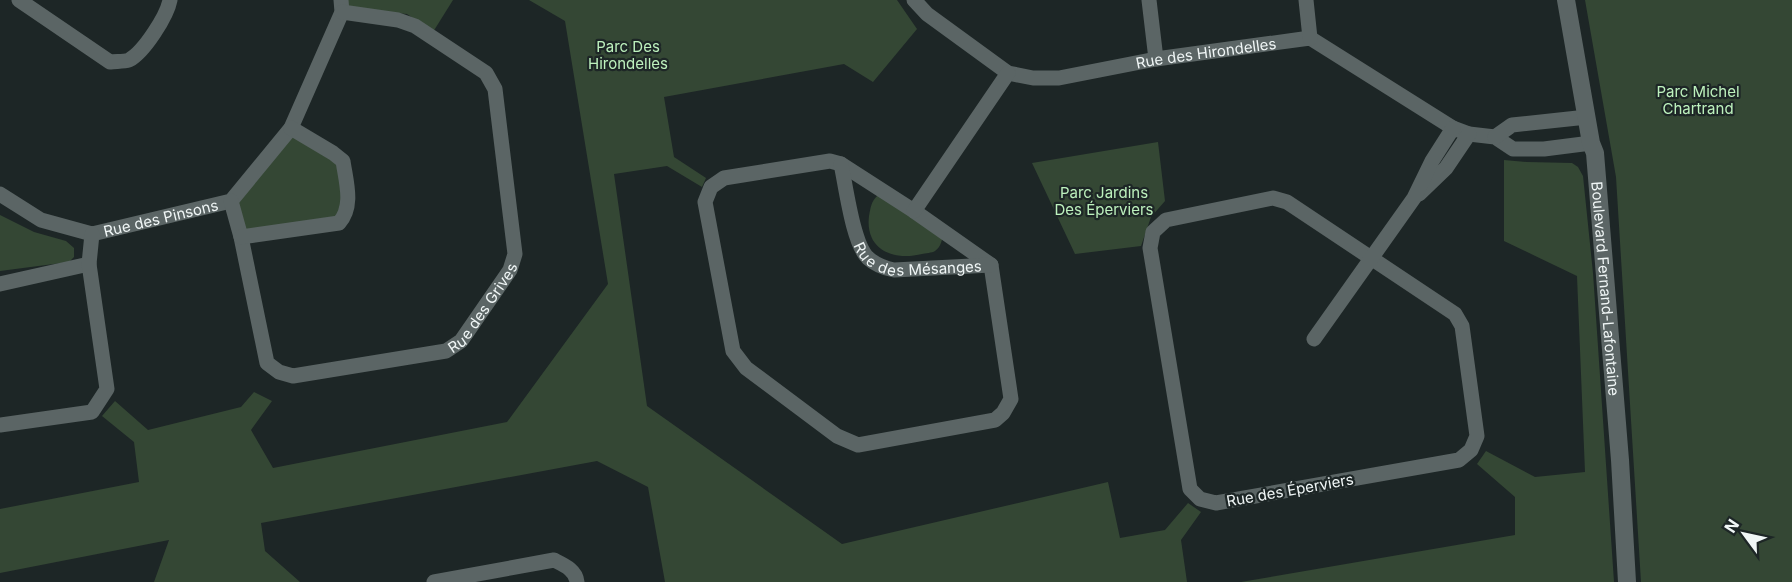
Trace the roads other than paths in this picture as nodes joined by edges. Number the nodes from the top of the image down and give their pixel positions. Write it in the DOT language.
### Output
graph roads {
  1 [pos="19,0"];
  2 [pos="170,0"];
  3 [pos="914,0"];
  4 [pos="1149,0"];
  5 [pos="1306,0"];
  6 [pos="1566,0"];
  7 [pos="342,6"];
  8 [pos="1311,38"];
  9 [pos="1156,59"];
  10 [pos="1008,73"];
  11 [pos="1587,117"];
  12 [pos="291,128"];
  13 [pos="1453,128"];
  14 [pos="1468,134"];
  15 [pos="1495,137"];
  16 [pos="1591,143"];
  17 [pos="841,164"];
  18 [pos="0,194"];
  19 [pos="1414,198"];
  20 [pos="231,201"];
  21 [pos="914,211"];
  22 [pos="92,234"];
  23 [pos="241,237"];
  24 [pos="1371,258"];
  25 [pos="89,264"];
  26 [pos="991,265"];
  27 [pos="0,284"];
  28 [pos="1314,339"];
  29 [pos="0,425"];
  30 [pos="434,582"];
  31 [pos="577,582"];
  32 [pos="1627,582"];
  1 -- 2 [label="street"];
  3 -- 10 [label="street, Rue des Hirondelles"];
  4 -- 9 [label="street"];
  5 -- 8 [label="street"];
  6 -- 11 [label="street, Boulevard Fernand-Lafontaine"];
  7 -- 12 [label="street, Rue des Pinsons"];
  7 -- 23 [label="street, Rue des Grives"];
  8 -- 9 [label="street, Rue des Hirondelles"];
  8 -- 13 [label="street"];
  9 -- 10 [label="street, Rue des Hirondelles"];
  10 -- 21 [label="street"];
  11 -- 15 [label="street"];
  11 -- 16 [label="street, Boulevard Fernand-Lafontaine"];
  12 -- 20 [label="street, Rue des Pinsons"];
  12 -- 23 [label="street"];
  13 -- 14 [label="street"];
  13 -- 19 [label="street"];
  14 -- 15 [label="street"];
  14 -- 19 [label="street"];
  15 -- 16 [label="street"];
  16 -- 32 [label="street, Boulevard Fernand-Lafontaine"];
  17 -- 21 [label="street, Rue des Mésanges"];
  17 -- 26 [label="street, Rue des Mésanges"];
  17 -- 26 [label="street, Rue des Mésanges"];
  18 -- 22 [label="street, Rue des Pinsons"];
  19 -- 24 [label="street"];
  20 -- 22 [label="street, Rue des Pinsons"];
  20 -- 23 [label="street, Rue des Pinsons"];
  21 -- 26 [label="street, Rue des Mésanges"];
  22 -- 25 [label="street, Rue des Pinsons"];
  24 -- 24 [label="street, Rue des Éperviers"];
  24 -- 28 [label="street"];
  25 -- 27 [label="street"];
  25 -- 29 [label="street, Rue des Pinsons"];
  30 -- 31 [label="street"];
}
